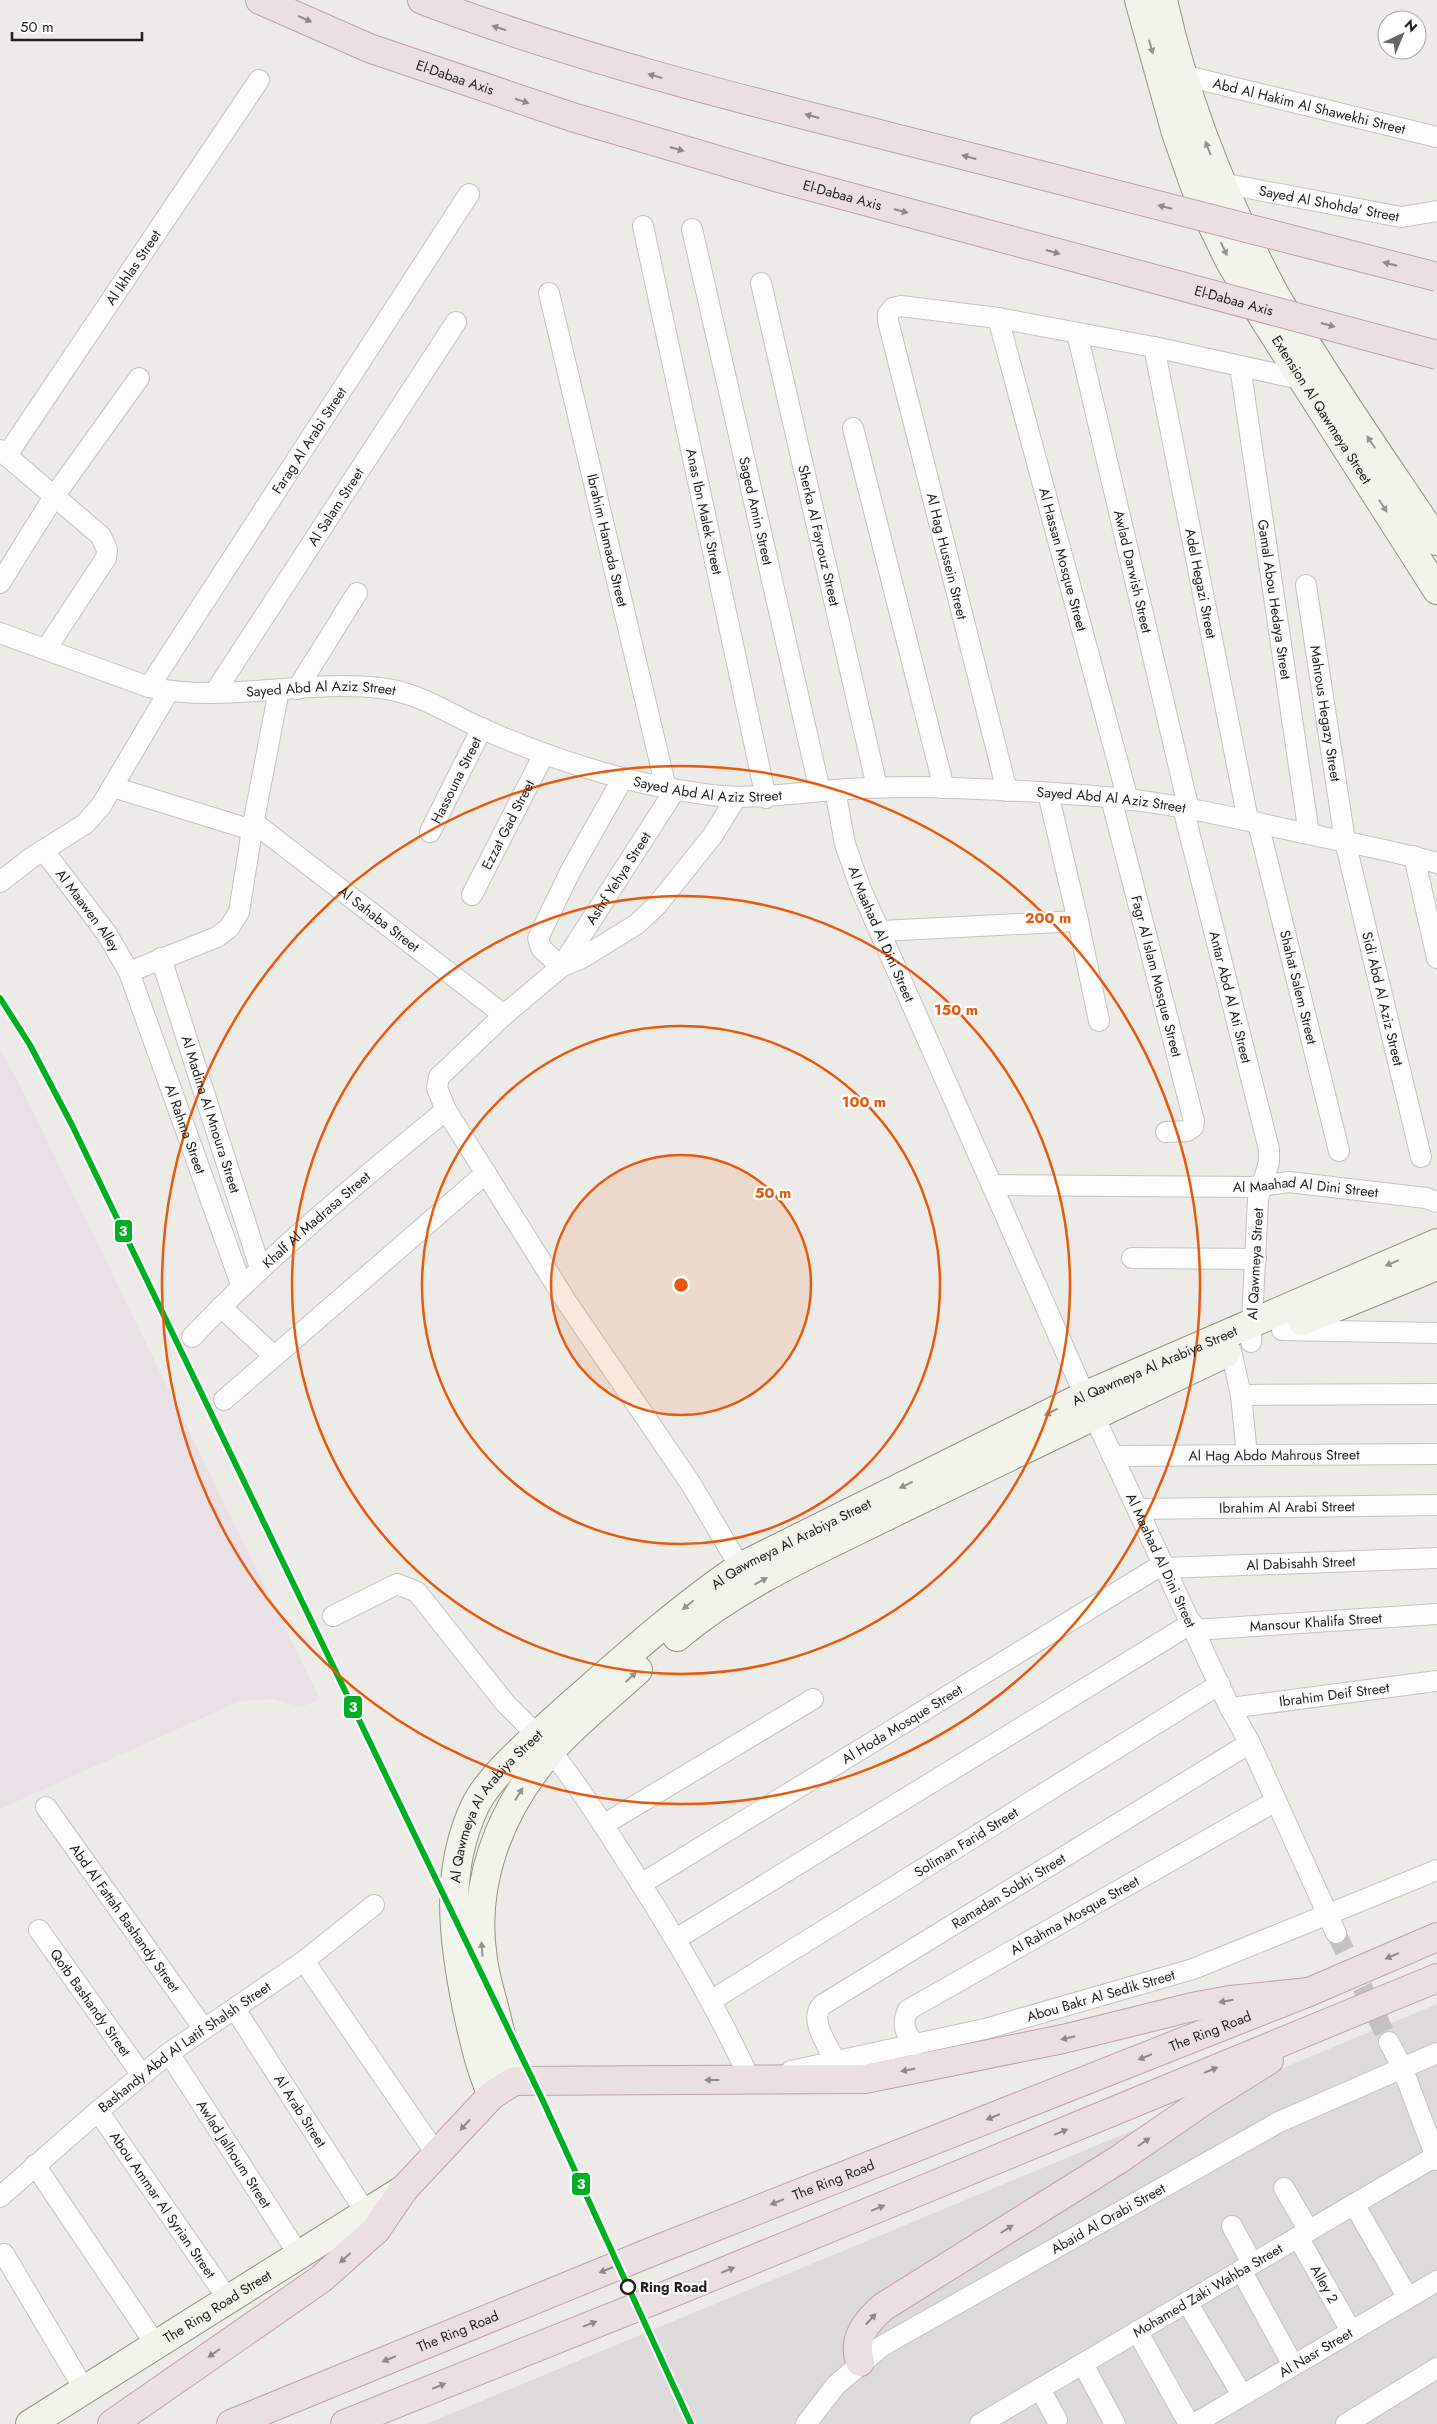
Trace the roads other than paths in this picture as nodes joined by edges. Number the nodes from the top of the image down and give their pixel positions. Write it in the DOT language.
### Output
graph roads {
  1 [pos="260,0"];
  2 [pos="422,0"];
  3 [pos="1139,0"];
  4 [pos="1163,0"];
  5 [pos="1182,75"];
  6 [pos="259,80"];
  7 [pos="1437,137"];
  8 [pos="1221,183"];
  9 [pos="469,194"];
  10 [pos="1437,212"];
  11 [pos="643,226"];
  12 [pos="692,229"];
  13 [pos="1437,277"];
  14 [pos="761,283"];
  15 [pos="549,293"];
  16 [pos="998,318"];
  17 [pos="456,322"];
  18 [pos="1077,333"];
  19 [pos="1154,347"];
  20 [pos="1437,355"];
  21 [pos="1240,366"];
  22 [pos="139,378"];
  23 [pos="1302,380"];
  24 [pos="1333,386"];
  25 [pos="853,428"];
  26 [pos="4,452"];
  27 [pos="55,495"];
  28 [pos="1437,540"];
  29 [pos="0,583"];
  30 [pos="1306,585"];
  31 [pos="1437,590"];
  32 [pos="357,593"];
  33 [pos="0,633"];
  34 [pos="46,649"];
  35 [pos="149,687"];
  36 [pos="288,690"];
  37 [pos="169,691"];
  38 [pos="215,692"];
  39 [pos="482,728"];
  40 [pos="544,754"];
  41 [pos="623,778"];
  42 [pos="113,787"];
  43 [pos="877,787"];
  44 [pos="944,788"];
  45 [pos="671,789"];
  46 [pos="828,791"];
  47 [pos="1007,791"];
  48 [pos="1048,793"];
  49 [pos="736,798"];
  50 [pos="766,798"];
  51 [pos="1119,799"];
  52 [pos="1186,809"];
  53 [pos="1253,821"];
  54 [pos="252,826"];
  55 [pos="430,832"];
  56 [pos="1309,834"];
  57 [pos="1345,841"];
  58 [pos="44,851"];
  59 [pos="1414,856"];
  60 [pos="1437,863"];
  61 [pos="0,882"];
  62 [pos="472,895"];
  63 [pos="1078,920"];
  64 [pos="881,931"];
  65 [pos="161,958"];
  66 [pos="1437,958"];
  67 [pos="562,967"];
  68 [pos="129,972"];
  69 [pos="504,1015"];
  70 [pos="1099,1021"];
  71 [pos="446,1110"];
  72 [pos="1166,1132"];
  73 [pos="1339,1151"];
  74 [pos="1421,1157"];
  75 [pos="486,1173"];
  76 [pos="992,1185"];
  77 [pos="1262,1187"];
  78 [pos="1437,1202"];
  79 [pos="1437,1244"];
  80 [pos="1132,1258"];
  81 [pos="1256,1259"];
  82 [pos="1437,1266"];
  83 [pos="260,1268"];
  84 [pos="242,1287"];
  85 [pos="221,1307"];
  86 [pos="1282,1330"];
  87 [pos="1437,1334"];
  88 [pos="192,1337"];
  89 [pos="1245,1338"];
  90 [pos="274,1356"];
  91 [pos="1437,1394"];
  92 [pos="1241,1395"];
  93 [pos="224,1400"];
  94 [pos="1090,1405"];
  95 [pos="1437,1454"];
  96 [pos="1247,1455"];
  97 [pos="1112,1456"];
  98 [pos="1437,1505"];
  99 [pos="1138,1509"];
  100 [pos="1437,1558"];
  101 [pos="1164,1566"];
  102 [pos="740,1567"];
  103 [pos="1437,1614"];
  104 [pos="333,1616"];
  105 [pos="1193,1626"];
  106 [pos="1437,1681"];
  107 [pos="1220,1684"];
  108 [pos="813,1699"];
  109 [pos="1230,1708"];
  110 [pos="544,1743"];
  111 [pos="1250,1743"];
  112 [pos="1276,1801"];
  113 [pos="46,1807"];
  114 [pos="603,1825"];
  115 [pos="1437,1870"];
  116 [pos="641,1884"];
  117 [pos="374,1905"];
  118 [pos="1332,1924"];
  119 [pos="39,1930"];
  120 [pos="1437,1937"];
  121 [pos="676,1939"];
  122 [pos="304,1961"];
  123 [pos="1437,1978"];
  124 [pos="1309,1992"];
  125 [pos="712,2000"];
  126 [pos="235,2009"];
  127 [pos="1344,2015"];
  128 [pos="204,2029"];
  129 [pos="1389,2042"];
  130 [pos="915,2045"];
  131 [pos="169,2053"];
  132 [pos="1437,2053"];
  133 [pos="836,2062"];
  134 [pos="1402,2067"];
  135 [pos="142,2075"];
  136 [pos="750,2080"];
  137 [pos="503,2088"];
  138 [pos="98,2111"];
  139 [pos="437,2154"];
  140 [pos="1436,2158"];
  141 [pos="35,2165"];
  142 [pos="1284,2188"];
  143 [pos="0,2198"];
  144 [pos="1354,2204"];
  145 [pos="371,2222"];
  146 [pos="1232,2226"];
  147 [pos="1303,2234"];
  148 [pos="4,2254"];
  149 [pos="299,2255"];
  150 [pos="1247,2267"];
  151 [pos="1437,2281"];
  152 [pos="1408,2298"];
  153 [pos="228,2299"];
  154 [pos="1187,2302"];
  155 [pos="1137,2331"];
  156 [pos="1351,2331"];
  157 [pos="156,2345"];
  158 [pos="860,2362"];
  159 [pos="1082,2364"];
  160 [pos="1293,2365"];
  161 [pos="1437,2368"];
  162 [pos="84,2389"];
  163 [pos="1040,2389"];
  164 [pos="1242,2396"];
  165 [pos="1057,2420"];
  166 [pos="30,2424"];
  167 [pos="112,2424"];
  168 [pos="230,2424"];
  169 [pos="345,2424"];
  170 [pos="806,2424"];
  171 [pos="980,2424"];
  172 [pos="1115,2424"];
  173 [pos="1189,2424"];
  174 [pos="1194,2424"];
  175 [pos="1346,2424"];
  1 -- 20 [label="highway, El-Dabaa Axis, one-way, bridge"];
  13 -- 2 [label="highway, one-way, bridge"];
  3 -- 23 [label="street, Extension Al Qawmeya Street, one-way"];
  4 -- 5 [label="street, Extension Al Qawmeya Street"];
  5 -- 7 [label="street, Abd Al Hakim Al Shawekhi Street"];
  8 -- 5 [label="street, Extension Al Qawmeya Street, one-way"];
  6 -- 26 [label="street, Al Ikhlas Street"];
  8 -- 10 [label="street, Sayed Al Shohda' Street"];
  8 -- 24 [label="street, Extension Al Qawmeya Street"];
  9 -- 35 [label="street, Farag Al Arabi Street"];
  11 -- 50 [label="street, Anas Ibn Malek Street"];
  12 -- 46 [label="street, Saged Amin Street"];
  14 -- 43 [label="street, Sherka Al Fayrouz Street"];
  15 -- 45 [label="street, Ibrahim Hamada Street"];
  16 -- 18 [label="street"];
  16 -- 47 [label="street, Al Hag Hussein Street"];
  16 -- 51 [label="street, Al Hassan Mosque Street"];
  17 -- 38 [label="street, Al Salam Street"];
  18 -- 19 [label="street"];
  18 -- 52 [label="street, Awlad Darwish Street"];
  19 -- 21 [label="street"];
  19 -- 53 [label="street, Adel Hegazi Street"];
  21 -- 23 [label="street"];
  21 -- 56 [label="street, Gamal Abou Hedaya Street"];
  22 -- 27 [label="street"];
  23 -- 24 [label="street"];
  23 -- 31 [label="street, Extension Al Qawmeya Street, one-way"];
  28 -- 24 [label="street, Extension Al Qawmeya Street, one-way"];
  25 -- 44 [label="street"];
  26 -- 27 [label="street"];
  27 -- 29 [label="street"];
  27 -- 34 [label="street"];
  30 -- 57 [label="street, Mahrous Hegazy Street"];
  32 -- 36 [label="street"];
  33 -- 34 [label="street, Sayed Abd Al Aziz Street"];
  34 -- 35 [label="street, Sayed Abd Al Aziz Street"];
  35 -- 37 [label="street, Sayed Abd Al Aziz Street"];
  36 -- 38 [label="street, Sayed Abd Al Aziz Street"];
  36 -- 39 [label="street, Sayed Abd Al Aziz Street"];
  36 -- 54 [label="street"];
  37 -- 38 [label="street, Sayed Abd Al Aziz Street"];
  37 -- 42 [label="street"];
  39 -- 40 [label="street, Sayed Abd Al Aziz Street"];
  39 -- 55 [label="street, Hassouna Street"];
  40 -- 41 [label="street, Sayed Abd Al Aziz Street"];
  40 -- 62 [label="street, Ezzat Gad Street"];
  41 -- 45 [label="street, Sayed Abd Al Aziz Street"];
  41 -- 67 [label="street"];
  42 -- 54 [label="street"];
  42 -- 58 [label="street"];
  43 -- 44 [label="street, Sayed Abd Al Aziz Street"];
  43 -- 46 [label="street, Sayed Abd Al Aziz Street"];
  44 -- 47 [label="street, Sayed Abd Al Aziz Street"];
  45 -- 49 [label="street, Sayed Abd Al Aziz Street"];
  45 -- 67 [label="street, Ashrf Yehya Street"];
  46 -- 50 [label="street, Sayed Abd Al Aziz Street"];
  46 -- 64 [label="street, Al Maahad Al Dini Street"];
  47 -- 48 [label="street, Sayed Abd Al Aziz Street"];
  48 -- 51 [label="street, Sayed Abd Al Aziz Street"];
  48 -- 63 [label="street"];
  49 -- 50 [label="street, Sayed Abd Al Aziz Street"];
  49 -- 67 [label="street"];
  51 -- 52 [label="street, Sayed Abd Al Aziz Street"];
  51 -- 72 [label="street, Fagr Al Islam Mosque Street"];
  52 -- 53 [label="street, Sayed Abd Al Aziz Street"];
  52 -- 77 [label="street, Antar Abd Al Ati Street"];
  53 -- 56 [label="street, Sayed Abd Al Aziz Street"];
  53 -- 73 [label="street, Shahat Salem Street"];
  54 -- 65 [label="street"];
  54 -- 69 [label="street, Al Sahaba Street"];
  56 -- 57 [label="street, Sayed Abd Al Aziz Street"];
  57 -- 59 [label="street, Sayed Abd Al Aziz Street"];
  57 -- 74 [label="street, Sidi Abd Al Aziz Street"];
  58 -- 61 [label="street"];
  58 -- 68 [label="street, Al Maawen Alley"];
  59 -- 60 [label="street, Sayed Abd Al Aziz Street"];
  59 -- 66 [label="street"];
  63 -- 64 [label="street"];
  63 -- 70 [label="street"];
  64 -- 76 [label="street, Al Maahad Al Dini Street"];
  65 -- 68 [label="street"];
  65 -- 83 [label="street, Al Madina Al Mnoura Street"];
  67 -- 69 [label="street"];
  68 -- 84 [label="street, Al Rahma Street"];
  69 -- 71 [label="street"];
  71 -- 75 [label="street"];
  71 -- 83 [label="street, Khalf Al Madrasa Street"];
  75 -- 90 [label="street"];
  75 -- 102 [label="street"];
  76 -- 77 [label="street, Al Maahad Al Dini Street"];
  76 -- 94 [label="street, Al Maahad Al Dini Street"];
  77 -- 78 [label="street, Al Maahad Al Dini Street"];
  77 -- 81 [label="street, Al Qawmeya Street"];
  79 -- 89 [label="street, Al Qawmeya Al Arabiya Street, one-way"];
  80 -- 81 [label="street"];
  81 -- 89 [label="street, Al Qawmeya Street"];
  82 -- 86 [label="street, Al Qawmeya Al Arabiya Street"];
  83 -- 84 [label="street, Khalf Al Madrasa Street"];
  84 -- 85 [label="street, Khalf Al Madrasa Street"];
  85 -- 88 [label="street, Khalf Al Madrasa Street"];
  85 -- 90 [label="street"];
  86 -- 87 [label="street"];
  86 -- 89 [label="street, Al Qawmeya Al Arabiya Street"];
  89 -- 92 [label="street, Al Qawmeya Street"];
  89 -- 94 [label="street, Al Qawmeya Al Arabiya Street"];
  89 -- 94 [label="street, Al Qawmeya Al Arabiya Street"];
  90 -- 93 [label="street"];
  91 -- 92 [label="street"];
  92 -- 96 [label="street, Al Qawmeya Street"];
  94 -- 97 [label="street, Al Maahad Al Dini Street"];
  94 -- 102 [label="street, Al Qawmeya Al Arabiya Street, one-way"];
  110 -- 94 [label="street, Al Qawmeya Al Arabiya Street, one-way"];
  95 -- 96 [label="street, Al Hag Abdo Mahrous Street"];
  96 -- 97 [label="street, Al Hag Abdo Mahrous Street"];
  97 -- 99 [label="street, Al Maahad Al Dini Street"];
  98 -- 99 [label="street, Ibrahim Al Arabi Street"];
  99 -- 101 [label="street, Al Maahad Al Dini Street"];
  100 -- 101 [label="street, Al Dabisahh Street"];
  101 -- 105 [label="street, Al Maahad Al Dini Street"];
  101 -- 116 [label="street, Al Hoda Mosque Street"];
  102 -- 110 [label="street, Al Qawmeya Al Arabiya Street, one-way"];
  103 -- 105 [label="street, Mansour Khalifa Street"];
  104 -- 110 [label="street"];
  105 -- 107 [label="street, Al Maahad Al Dini Street"];
  105 -- 121 [label="street"];
  106 -- 109 [label="street, Ibrahim Deif Street"];
  107 -- 109 [label="street, Al Maahad Al Dini Street"];
  107 -- 125 [label="street, Soliman Farid Street"];
  108 -- 114 [label="street"];
  109 -- 111 [label="street, Al Maahad Al Dini Street"];
  110 -- 114 [label="street"];
  110 -- 137 [label="street, Al Qawmeya Al Arabiya Street"];
  111 -- 112 [label="street, Al Maahad Al Dini Street"];
  111 -- 133 [label="street, Ramadan Sobhi Street"];
  112 -- 118 [label="street, Al Maahad Al Dini Street"];
  112 -- 130 [label="street, Al Rahma Mosque Street"];
  113 -- 128 [label="street, Abd Al Fattah Bashandy Street"];
  114 -- 116 [label="street"];
  115 -- 118 [label="street, Abou Bakr Al Sedik Street"];
  116 -- 121 [label="street"];
  117 -- 122 [label="street, Bashandy Abd Al Latif Shalsh Street"];
  118 -- 130 [label="street, Abou Bakr Al Sedik Street"];
  119 -- 135 [label="street, Qotb Bashandy Street"];
  120 -- 124 [label="highway, The Ring Road, one-way"];
  121 -- 125 [label="street"];
  122 -- 126 [label="street, Bashandy Abd Al Latif Shalsh Street"];
  122 -- 139 [label="street"];
  123 -- 127 [label="highway"];
  124 -- 136 [label="highway, one-way"];
  124 -- 168 [label="highway, The Ring Road, one-way"];
  125 -- 136 [label="street"];
  126 -- 128 [label="street, Bashandy Abd Al Latif Shalsh Street"];
  126 -- 145 [label="street, Al Arab Street"];
  158 -- 127 [label="highway, one-way"];
  169 -- 127 [label="highway, one-way"];
  128 -- 131 [label="street, Bashandy Abd Al Latif Shalsh Street"];
  129 -- 134 [label="street"];
  130 -- 133 [label="street, Abou Bakr Al Sedik Street"];
  131 -- 135 [label="street, Bashandy Abd Al Latif Shalsh Street"];
  131 -- 149 [label="street, Awlad Jalhoum Street"];
  132 -- 134 [label="street, Abaid Al Orabi Street"];
  133 -- 136 [label="street, Abou Bakr Al Sedik Street"];
  134 -- 140 [label="street"];
  134 -- 158 [label="street, Abaid Al Orabi Street"];
  135 -- 138 [label="street, Bashandy Abd Al Latif Shalsh Street"];
  136 -- 137 [label="highway, one-way"];
  137 -- 139 [label="highway, one-way"];
  138 -- 141 [label="street, Bashandy Abd Al Latif Shalsh Street"];
  138 -- 153 [label="street, Abou Ammar Al Syrian Street"];
  139 -- 145 [label="highway"];
  140 -- 144 [label="street, Mohamed Zaki Wahba Street"];
  141 -- 143 [label="street, Bashandy Abd Al Latif Shalsh Street"];
  141 -- 157 [label="street"];
  142 -- 147 [label="street, Alley 2"];
  144 -- 147 [label="street, Mohamed Zaki Wahba Street"];
  144 -- 152 [label="street"];
  145 -- 149 [label="street, The Ring Road Street"];
  145 -- 167 [label="highway, one-way"];
  146 -- 150 [label="street"];
  147 -- 150 [label="street, Mohamed Zaki Wahba Street"];
  147 -- 156 [label="street, Alley 2"];
  148 -- 162 [label="street"];
  149 -- 153 [label="street, The Ring Road Street"];
  150 -- 154 [label="street, Mohamed Zaki Wahba Street"];
  150 -- 160 [label="street"];
  151 -- 152 [label="street, Al Nasr Street"];
  152 -- 156 [label="street, Al Nasr Street"];
  153 -- 157 [label="street, The Ring Road Street"];
  154 -- 155 [label="street, Mohamed Zaki Wahba Street"];
  154 -- 164 [label="street"];
  155 -- 159 [label="street, Mohamed Zaki Wahba Street"];
  155 -- 173 [label="street"];
  156 -- 160 [label="street, Al Nasr Street"];
  157 -- 162 [label="street, The Ring Road Street"];
  158 -- 170 [label="street, Abaid Al Orabi Street"];
  159 -- 163 [label="street, Mohamed Zaki Wahba Street"];
  159 -- 172 [label="street"];
  160 -- 164 [label="street, Al Nasr Street"];
  161 -- 175 [label="street"];
  162 -- 166 [label="street, The Ring Road Street"];
  163 -- 165 [label="street"];
  163 -- 171 [label="street, Mohamed Zaki Wahba Street"];
  164 -- 174 [label="street, Al Nasr Street"];
}
